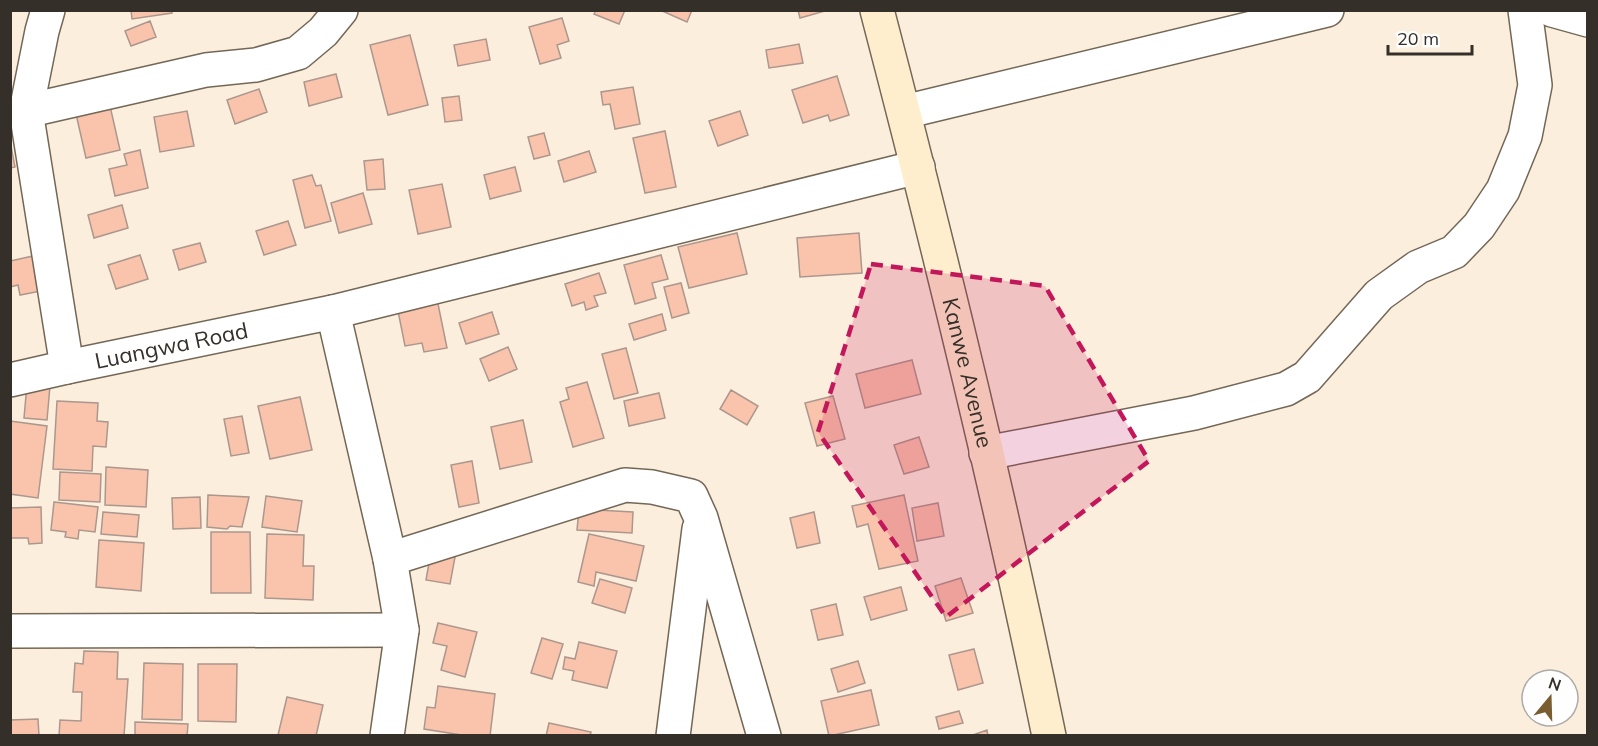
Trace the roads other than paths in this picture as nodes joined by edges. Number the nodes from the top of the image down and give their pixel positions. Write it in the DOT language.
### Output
graph roads {
  1 [pos="48,10"];
  2 [pos="340,10"];
  3 [pos="877,10"];
  4 [pos="1327,10"];
  5 [pos="1525,10"];
  6 [pos="1552,10"];
  7 [pos="1587,20"];
  8 [pos="27,111"];
  9 [pos="904,112"];
  10 [pos="918,167"];
  11 [pos="333,312"];
  12 [pos="67,367"];
  13 [pos="10,380"];
  14 [pos="986,453"];
  15 [pos="701,518"];
  16 [pos="390,559"];
  17 [pos="402,630"];
  18 [pos="10,631"];
  19 [pos="387,735"];
  20 [pos="673,735"];
  21 [pos="764,735"];
  22 [pos="1049,735"];
  1 -- 8 [label="street"];
  2 -- 8 [label="street"];
  3 -- 9 [label="main road, Kanwe Avenue"];
  4 -- 9 [label="street"];
  5 -- 14 [label="street"];
  6 -- 7 [label="street"];
  8 -- 12 [label="street"];
  9 -- 10 [label="main road, Kanwe Avenue"];
  10 -- 11 [label="street, Luangwa Road"];
  10 -- 14 [label="main road, Kanwe Avenue"];
  11 -- 12 [label="street, Luangwa Road"];
  11 -- 16 [label="street"];
  12 -- 13 [label="street, Luangwa Road"];
  14 -- 22 [label="main road, Kanwe Avenue"];
  15 -- 16 [label="street"];
  15 -- 20 [label="street"];
  15 -- 21 [label="street"];
  16 -- 17 [label="street"];
  17 -- 18 [label="street"];
  17 -- 19 [label="street"];
}
